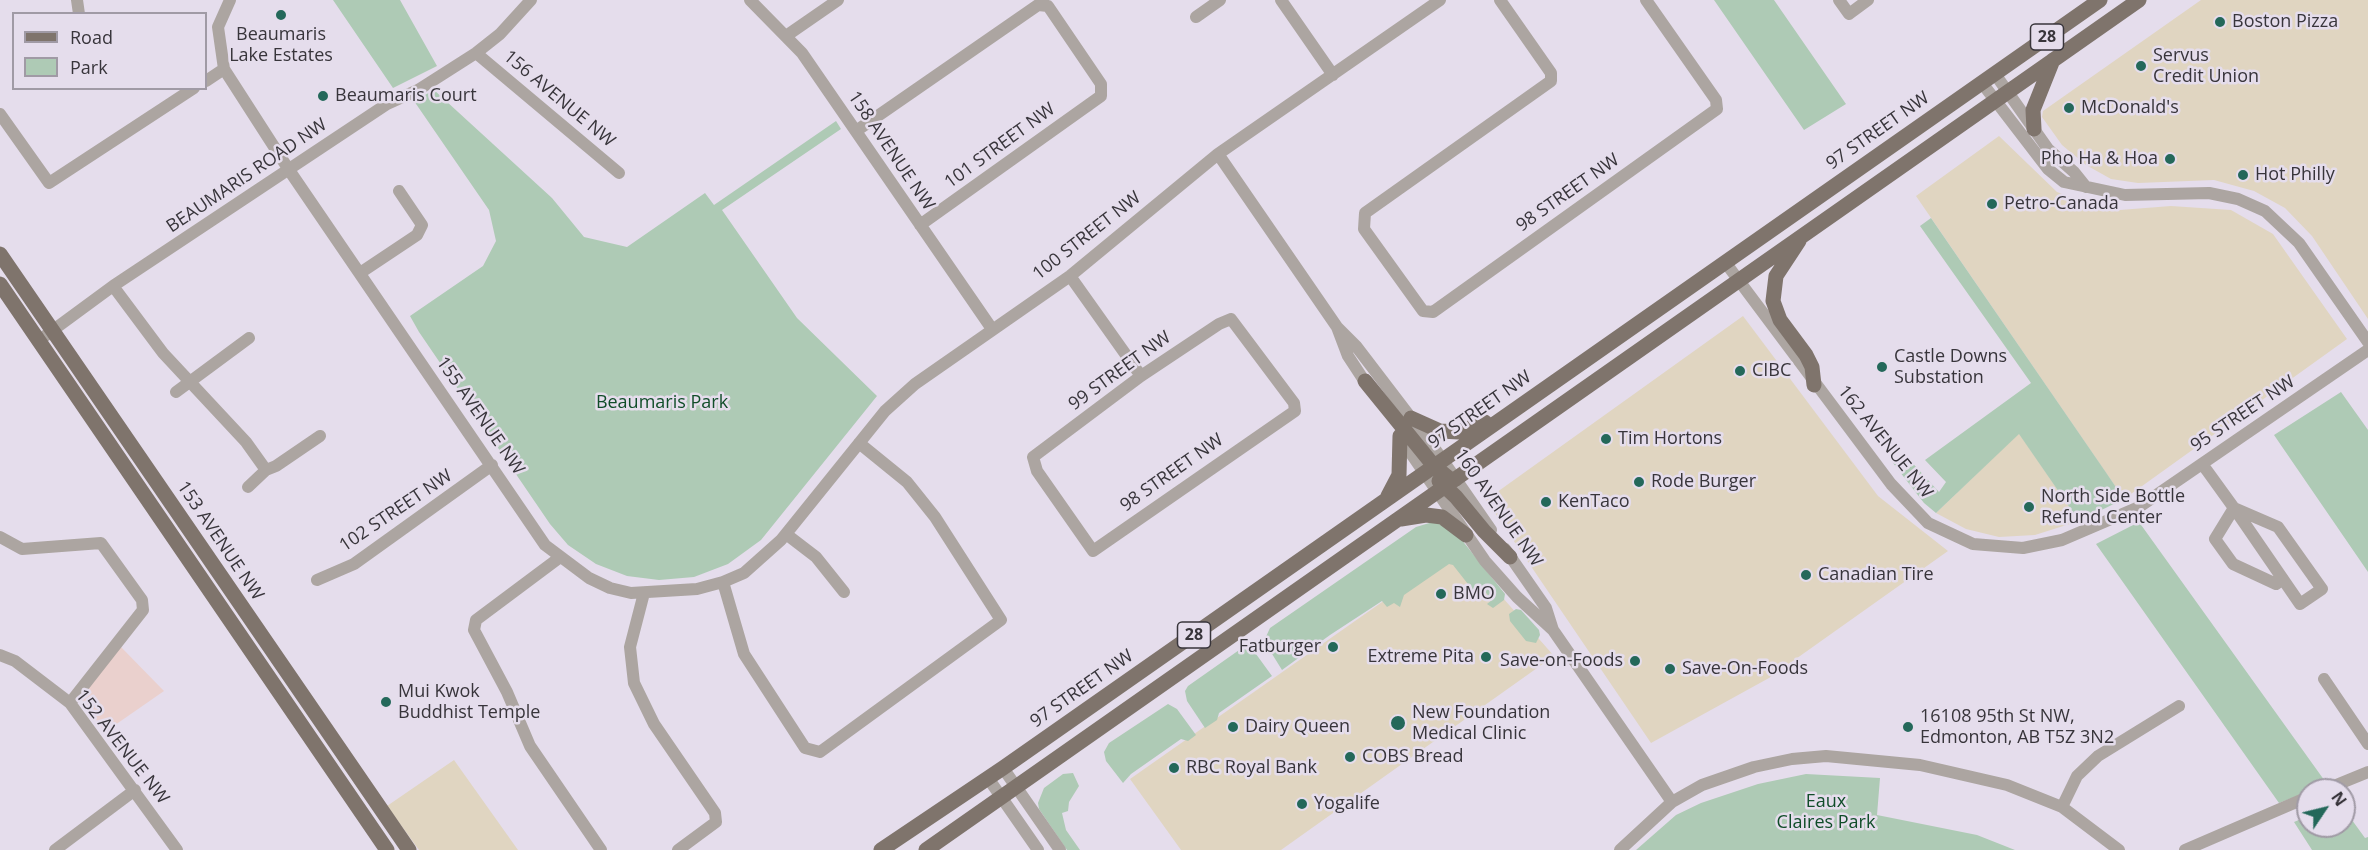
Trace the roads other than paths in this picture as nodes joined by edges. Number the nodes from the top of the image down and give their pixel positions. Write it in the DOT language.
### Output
graph roads {
  1 [pos="230,0"];
  2 [pos="531,0"];
  3 [pos="750,0"];
  4 [pos="838,0"];
  5 [pos="1220,0"];
  6 [pos="1281,0"];
  7 [pos="1440,0"];
  8 [pos="1500,0"];
  9 [pos="1646,0"];
  10 [pos="1839,0"];
  11 [pos="1868,0"];
  12 [pos="2100,0"];
  13 [pos="2139,0"];
  14 [pos="1196,17"];
  15 [pos="786,36"];
  16 [pos="476,53"];
  17 [pos="2053,60"];
  18 [pos="224,69"];
  19 [pos="1995,74"];
  20 [pos="1333,75"];
  21 [pos="207,80"];
  22 [pos="1982,83"];
  23 [pos="191,90"];
  24 [pos="2007,92"];
  25 [pos="1994,100"];
  26 [pos="0,114"];
  27 [pos="2034,129"];
  28 [pos="856,131"];
  29 [pos="1218,154"];
  30 [pos="289,170"];
  31 [pos="619,173"];
  32 [pos="2086,187"];
  33 [pos="399,191"];
  34 [pos="920,225"];
  35 [pos="1804,234"];
  36 [pos="0,254"];
  37 [pos="1725,262"];
  38 [pos="360,273"];
  39 [pos="1070,276"];
  40 [pos="1737,280"];
  41 [pos="0,284"];
  42 [pos="113,286"];
  43 [pos="1337,327"];
  44 [pos="992,329"];
  45 [pos="53,331"];
  46 [pos="249,338"];
  47 [pos="39,340"];
  48 [pos="2368,342"];
  49 [pos="2368,350"];
  50 [pos="1141,376"];
  51 [pos="190,381"];
  52 [pos="1365,381"];
  53 [pos="1814,385"];
  54 [pos="176,392"];
  55 [pos="1294,403"];
  56 [pos="1523,404"];
  57 [pos="1411,418"];
  58 [pos="320,436"];
  59 [pos="1400,436"];
  60 [pos="860,443"];
  61 [pos="2202,464"];
  62 [pos="492,465"];
  63 [pos="1434,466"];
  64 [pos="266,470"];
  65 [pos="1446,485"];
  66 [pos="248,487"];
  67 [pos="1385,501"];
  68 [pos="2139,507"];
  69 [pos="2234,508"];
  70 [pos="1398,519"];
  71 [pos="786,534"];
  72 [pos="1466,535"];
  73 [pos="0,537"];
  74 [pos="1093,550"];
  75 [pos="1510,557"];
  76 [pos="559,558"];
  77 [pos="2283,579"];
  78 [pos="317,580"];
  79 [pos="723,582"];
  80 [pos="844,592"];
  81 [pos="644,593"];
  82 [pos="1553,630"];
  83 [pos="0,655"];
  84 [pos="2324,679"];
  85 [pos="70,703"];
  86 [pos="2179,706"];
  87 [pos="2368,744"];
  88 [pos="1003,768"];
  89 [pos="2368,772"];
  90 [pos="988,778"];
  91 [pos="2353,778"];
  92 [pos="1016,787"];
  93 [pos="135,790"];
  94 [pos="1001,797"];
  95 [pos="1671,802"];
  96 [pos="2296,802"];
  97 [pos="2062,807"];
  98 [pos="55,850"];
  99 [pos="177,850"];
  100 [pos="387,850"];
  101 [pos="409,850"];
  102 [pos="601,850"];
  103 [pos="678,850"];
  104 [pos="881,850"];
  105 [pos="926,850"];
  106 [pos="1038,850"];
  107 [pos="1060,850"];
  108 [pos="1620,850"];
  109 [pos="2119,850"];
  110 [pos="2185,850"];
  1 -- 18 [label="street, 155 AVENUE NW"];
  2 -- 16 [label="street, BEAUMARIS ROAD NW"];
  3 -- 15 [label="street, 158 AVENUE NW"];
  4 -- 15 [label="street"];
  5 -- 14 [label="street"];
  6 -- 20 [label="street"];
  7 -- 20 [label="street, 100 STREET NW"];
  8 -- 9 [label="street, 98 STREET NW"];
  10 -- 11 [label="street"];
  12 -- 19 [label="main road, 97 STREET NW / 28"];
  13 -- 17 [label="main road"];
  15 -- 28 [label="street, 158 AVENUE NW"];
  16 -- 30 [label="street, BEAUMARIS ROAD NW"];
  16 -- 31 [label="street, 156 AVENUE NW"];
  17 -- 24 [label="main road"];
  17 -- 27 [label="main road"];
  18 -- 21 [label="street"];
  18 -- 30 [label="street, 155 AVENUE NW"];
  19 -- 22 [label="main road, 97 STREET NW"];
  19 -- 24 [label="street"];
  20 -- 29 [label="street, 100 STREET NW"];
  22 -- 25 [label="street"];
  22 -- 37 [label="main road, 97 STREET NW"];
  23 -- 26 [label="street"];
  24 -- 25 [label="main road"];
  24 -- 27 [label="street"];
  25 -- 32 [label="street"];
  25 -- 35 [label="main road"];
  27 -- 32 [label="street"];
  28 -- 34 [label="street, 158 AVENUE NW"];
  28 -- 34 [label="street, 101 STREET NW"];
  29 -- 39 [label="street, 100 STREET NW"];
  29 -- 43 [label="street, 160 AVENUE NW"];
  30 -- 38 [label="street, 155 AVENUE NW"];
  30 -- 42 [label="street, BEAUMARIS ROAD NW"];
  32 -- 48 [label="street"];
  33 -- 38 [label="street"];
  34 -- 44 [label="street, 158 AVENUE NW"];
  35 -- 40 [label="main road"];
  35 -- 53 [label="main road"];
  36 -- 45 [label="main road, 153 AVENUE NW"];
  37 -- 40 [label="street, 162 AVENUE NW"];
  37 -- 56 [label="main road, 97 STREET NW"];
  38 -- 62 [label="street, 155 AVENUE NW"];
  39 -- 44 [label="street, 100 STREET NW"];
  39 -- 50 [label="street"];
  40 -- 53 [label="street, 162 AVENUE NW"];
  40 -- 65 [label="main road"];
  41 -- 47 [label="main road, 153 AVENUE NW"];
  42 -- 45 [label="street, BEAUMARIS ROAD NW"];
  42 -- 51 [label="street"];
  43 -- 52 [label="street, 160 AVENUE NW"];
  43 -- 57 [label="street, 160 AVENUE NW"];
  44 -- 60 [label="street, 100 STREET NW"];
  45 -- 47 [label="street, BEAUMARIS ROAD NW"];
  45 -- 101 [label="main road, 153 AVENUE NW"];
  46 -- 51 [label="street"];
  47 -- 100 [label="main road, 153 AVENUE NW"];
  49 -- 61 [label="street, 95 STREET NW"];
  50 -- 55 [label="street, 99 STREET NW"];
  50 -- 74 [label="street, 99 STREET NW"];
  51 -- 54 [label="street"];
  51 -- 64 [label="street"];
  52 -- 59 [label="street, 160 AVENUE NW"];
  52 -- 63 [label="main road"];
  53 -- 68 [label="street, 162 AVENUE NW"];
  55 -- 74 [label="street, 98 STREET NW"];
  56 -- 57 [label="main road"];
  56 -- 63 [label="main road, 97 STREET NW"];
  57 -- 63 [label="street, 160 AVENUE NW"];
  58 -- 64 [label="street"];
  59 -- 63 [label="street, 160 AVENUE NW"];
  59 -- 67 [label="main road"];
  60 -- 71 [label="street, 100 STREET NW"];
  60 -- 79 [label="street"];
  61 -- 68 [label="street, 95 STREET NW"];
  61 -- 69 [label="street"];
  62 -- 76 [label="street, 155 AVENUE NW"];
  62 -- 78 [label="street, 102 STREET NW"];
  63 -- 65 [label="street, 160 AVENUE NW"];
  63 -- 65 [label="main road"];
  63 -- 67 [label="main road, 97 STREET NW"];
  64 -- 66 [label="street"];
  65 -- 70 [label="main road"];
  65 -- 72 [label="street, 160 AVENUE NW"];
  65 -- 75 [label="main road"];
  67 -- 88 [label="main road, 97 STREET NW / 28"];
  69 -- 77 [label="street"];
  69 -- 77 [label="street"];
  69 -- 77 [label="street"];
  70 -- 72 [label="main road"];
  70 -- 92 [label="main road"];
  71 -- 79 [label="street, 100 STREET NW"];
  71 -- 80 [label="street"];
  72 -- 82 [label="street, 160 AVENUE NW"];
  73 -- 85 [label="street"];
  75 -- 82 [label="street, 160 AVENUE NW"];
  76 -- 81 [label="street, 155 AVENUE NW"];
  76 -- 102 [label="street"];
  79 -- 81 [label="street, 100 STREET NW"];
  81 -- 103 [label="street"];
  82 -- 95 [label="street, 160 AVENUE NW"];
  83 -- 85 [label="street, 152 AVENUE NW"];
  84 -- 87 [label="street"];
  85 -- 93 [label="street, 152 AVENUE NW"];
  86 -- 97 [label="street"];
  88 -- 90 [label="main road, 97 STREET NW"];
  88 -- 92 [label="street"];
  89 -- 91 [label="street"];
  90 -- 94 [label="street"];
  90 -- 104 [label="main road, 97 STREET NW"];
  92 -- 94 [label="main road"];
  92 -- 107 [label="street"];
  93 -- 98 [label="street"];
  93 -- 99 [label="street, 152 AVENUE NW"];
  94 -- 105 [label="main road"];
  94 -- 106 [label="street"];
  95 -- 97 [label="street"];
  95 -- 108 [label="street"];
  96 -- 110 [label="street"];
  97 -- 109 [label="street"];
}
